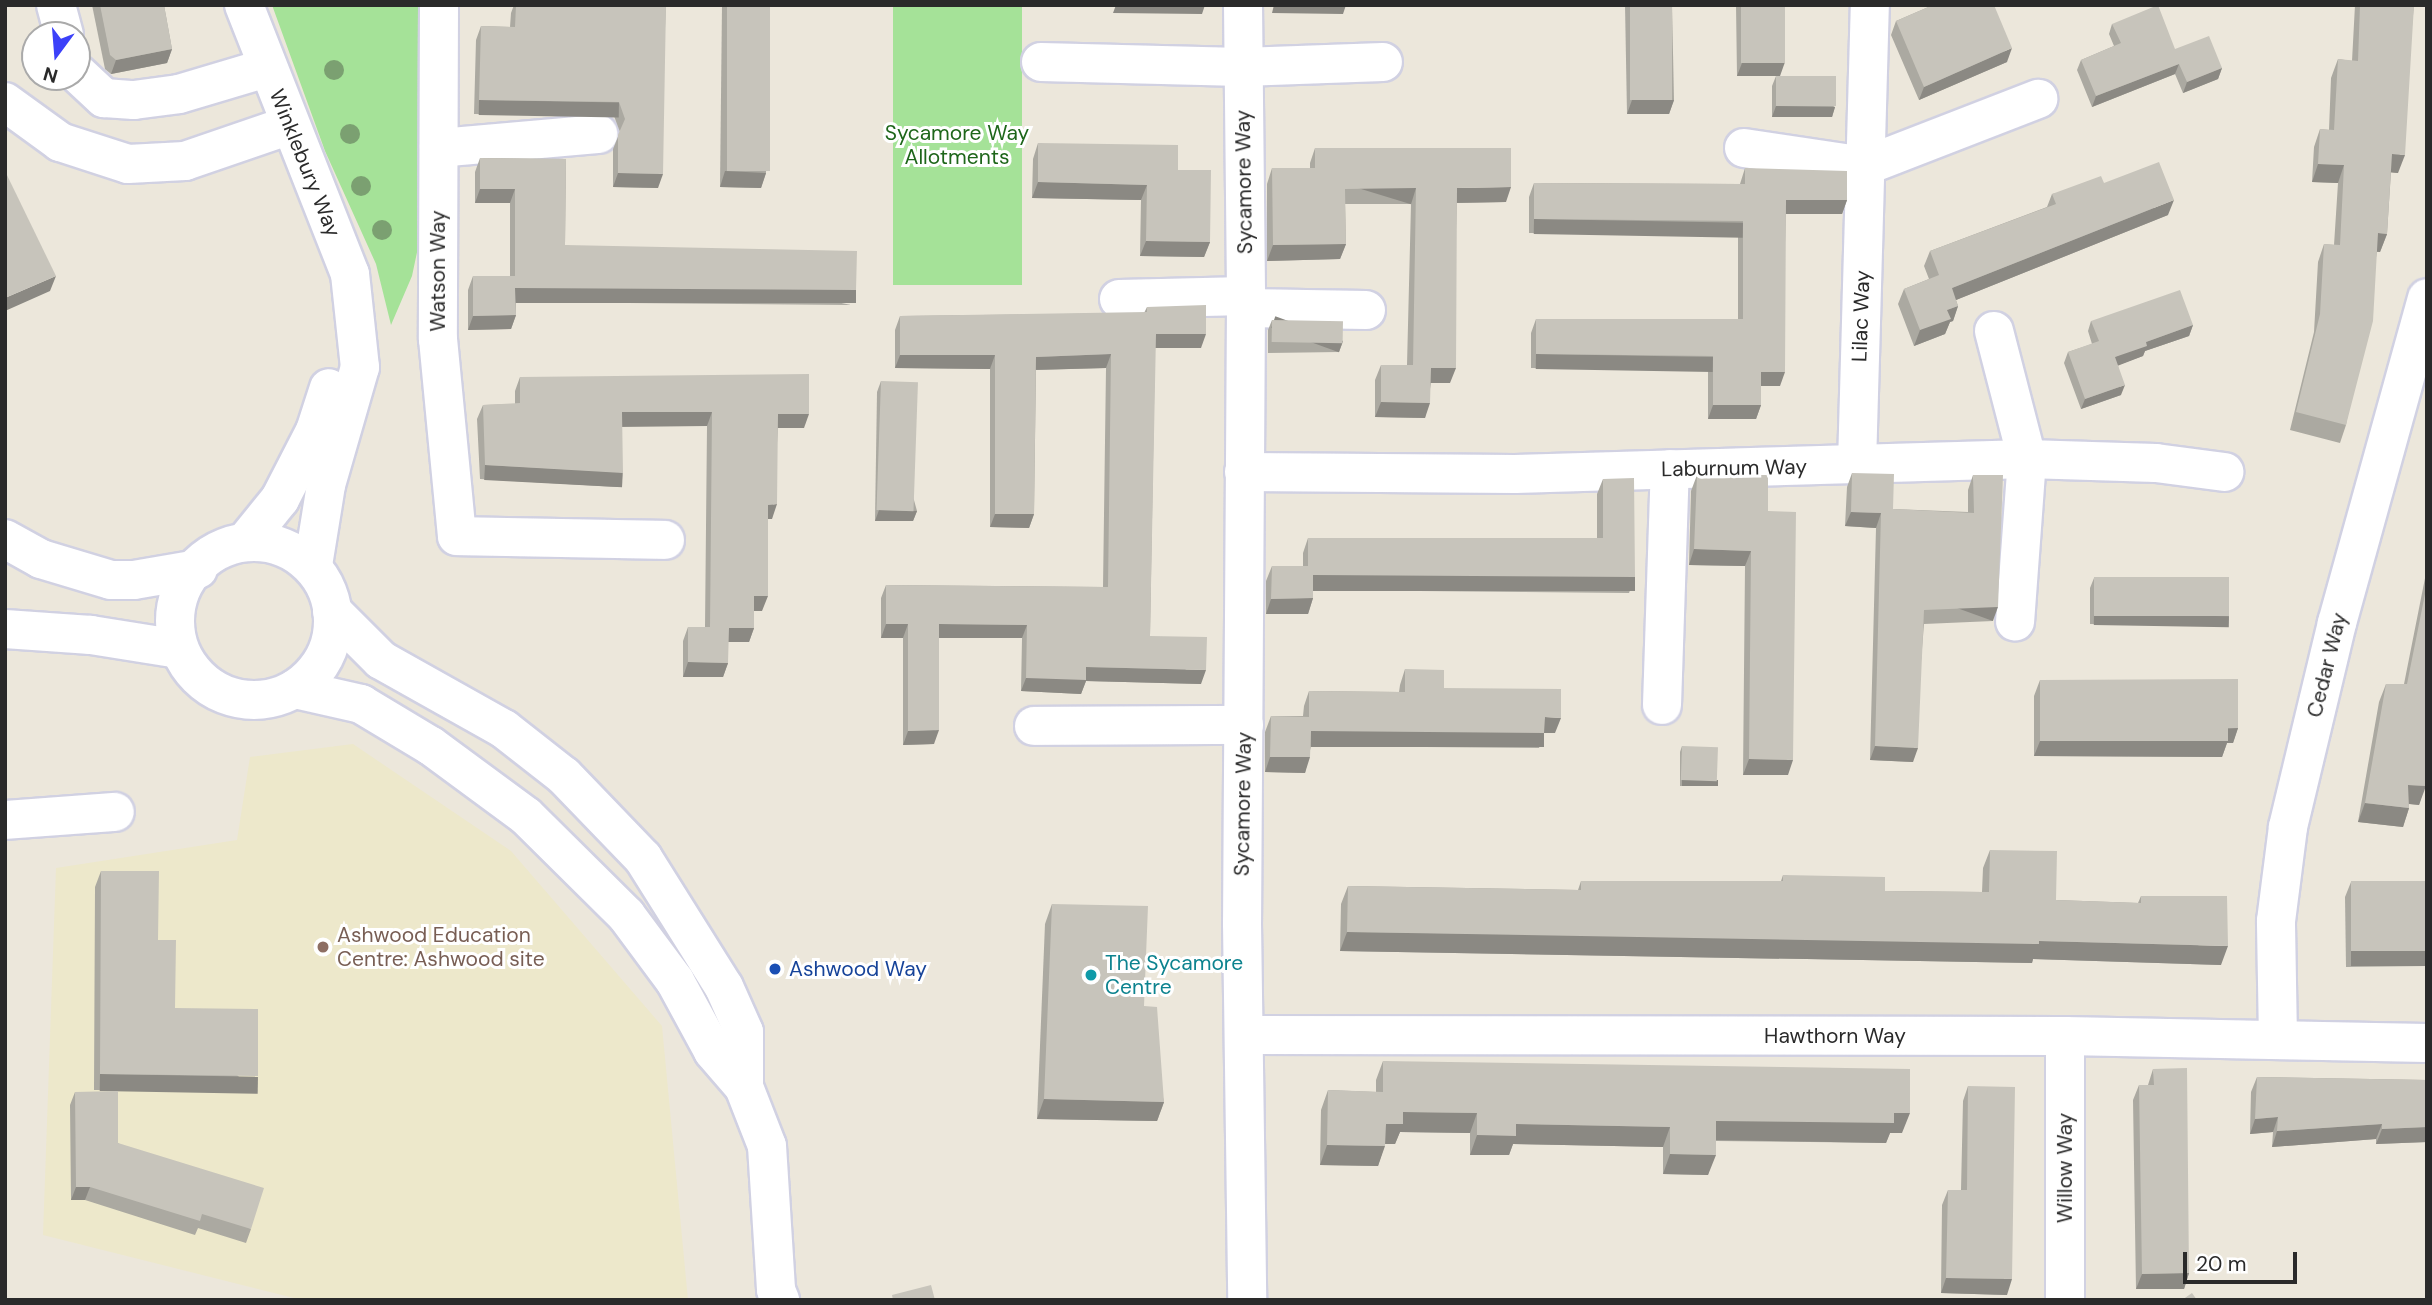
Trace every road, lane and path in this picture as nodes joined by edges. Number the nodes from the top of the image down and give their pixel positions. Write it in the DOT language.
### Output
graph roads {
  1 [pos="244,5"];
  2 [pos="439,5"];
  3 [pos="1243,5"];
  4 [pos="1870,5"];
  5 [pos="1041,62"];
  6 [pos="1383,62"];
  7 [pos="1242,67"];
  8 [pos="266,68"];
  9 [pos="91,86"];
  10 [pos="2038,99"];
  11 [pos="5,102"];
  12 [pos="290,125"];
  13 [pos="598,134"];
  14 [pos="439,148"];
  15 [pos="1744,148"];
  16 [pos="1866,166"];
  17 [pos="2427,298"];
  18 [pos="1119,299"];
  19 [pos="1246,302"];
  20 [pos="1366,310"];
  21 [pos="355,324"];
  22 [pos="1994,331"];
  23 [pos="2027,459"];
  24 [pos="1857,465"];
  25 [pos="1670,469"];
  26 [pos="1244,472"];
  27 [pos="2224,472"];
  28 [pos="5,539"];
  29 [pos="665,540"];
  30 [pos="246,541"];
  31 [pos="313,565"];
  32 [pos="198,569"];
  33 [pos="332,611"];
  34 [pos="2015,622"];
  35 [pos="5,629"];
  36 [pos="179,649"];
  37 [pos="295,689"];
  38 [pos="1662,705"];
  39 [pos="1244,725"];
  40 [pos="1034,726"];
  41 [pos="115,812"];
  42 [pos="5,820"];
  43 [pos="1244,1035"];
  44 [pos="2065,1036"];
  45 [pos="2278,1039"];
  46 [pos="2427,1043"];
  47 [pos="744,1087"];
  48 [pos="776,1296"];
  49 [pos="1247,1300"];
  50 [pos="2065,1300"];
  1 -- 8 [label="street, Winklebury Way"];
  2 -- 14 [label="street, Watson Way"];
  3 -- 7 [label="street, Sycamore Way"];
  4 -- 16 [label="street, Lilac Way"];
  5 -- 7 [label="street"];
  6 -- 7 [label="street"];
  7 -- 19 [label="street, Sycamore Way"];
  8 -- 9 [label="street"];
  8 -- 12 [label="street, Winklebury Way"];
  10 -- 16 [label="street"];
  11 -- 12 [label="street"];
  12 -- 21 [label="street, Winklebury Way"];
  13 -- 14 [label="street"];
  14 -- 29 [label="street, Watson Way"];
  15 -- 16 [label="street"];
  16 -- 24 [label="street, Lilac Way"];
  17 -- 45 [label="street, Cedar Way"];
  18 -- 19 [label="street"];
  19 -- 20 [label="street"];
  19 -- 26 [label="street, Sycamore Way"];
  21 -- 30 [label="street, Winklebury Way"];
  21 -- 31 [label="street, Winklebury Way"];
  22 -- 23 [label="street"];
  23 -- 24 [label="street, Laburnum Way"];
  23 -- 27 [label="street, Laburnum Way"];
  23 -- 34 [label="street"];
  24 -- 25 [label="street, Laburnum Way"];
  25 -- 26 [label="street, Laburnum Way"];
  25 -- 38 [label="street"];
  26 -- 39 [label="street, Sycamore Way"];
  28 -- 32 [label="street"];
  30 -- 31 [label="street"];
  30 -- 32 [label="street"];
  31 -- 33 [label="street"];
  32 -- 36 [label="street"];
  33 -- 37 [label="street"];
  33 -- 47 [label="street"];
  35 -- 36 [label="street"];
  36 -- 37 [label="street"];
  37 -- 47 [label="street"];
  39 -- 40 [label="street"];
  39 -- 43 [label="street, Sycamore Way"];
  41 -- 42 [label="street"];
  43 -- 44 [label="street, Hawthorn Way"];
  43 -- 49 [label="street, Sycamore Way"];
  44 -- 45 [label="street, Hawthorn Way"];
  44 -- 50 [label="street, Willow Way"];
  45 -- 46 [label="street, Hawthorn Way"];
  47 -- 48 [label="street"];
}
